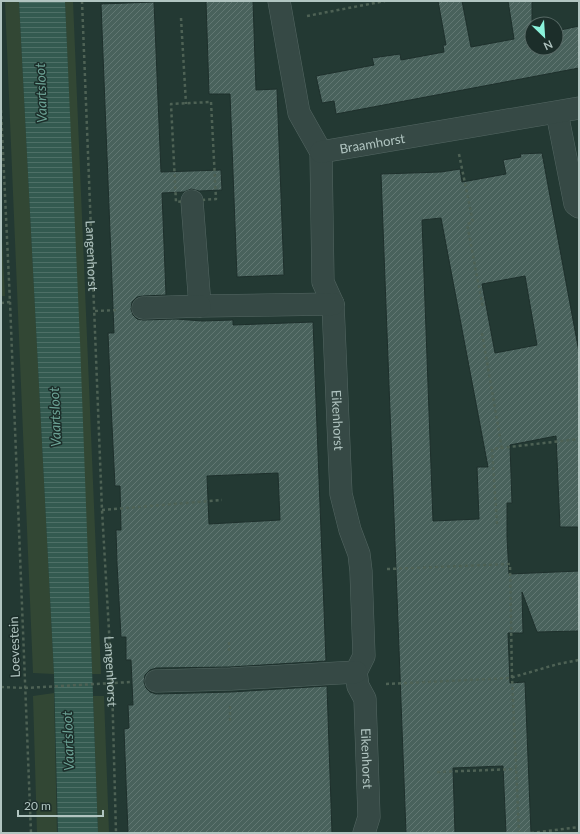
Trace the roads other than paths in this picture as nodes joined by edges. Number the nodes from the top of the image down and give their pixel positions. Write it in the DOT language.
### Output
graph roads {
  1 [pos="280,11"];
  2 [pos="579,108"];
  3 [pos="557,113"];
  4 [pos="321,152"];
  5 [pos="192,201"];
  6 [pos="579,207"];
  7 [pos="333,304"];
  8 [pos="200,306"];
  9 [pos="143,308"];
  10 [pos="357,678"];
  11 [pos="156,681"];
  12 [pos="364,833"];
  1 -- 4 [label="street, Braamhorst"];
  2 -- 3 [label="street, Braamhorst"];
  3 -- 4 [label="street, Braamhorst"];
  3 -- 6 [label="street"];
  4 -- 7 [label="street, Eikenhorst"];
  5 -- 8 [label="street"];
  7 -- 8 [label="street"];
  7 -- 10 [label="street, Eikenhorst"];
  8 -- 9 [label="street"];
  10 -- 11 [label="street"];
  10 -- 12 [label="street, Eikenhorst"];
}
